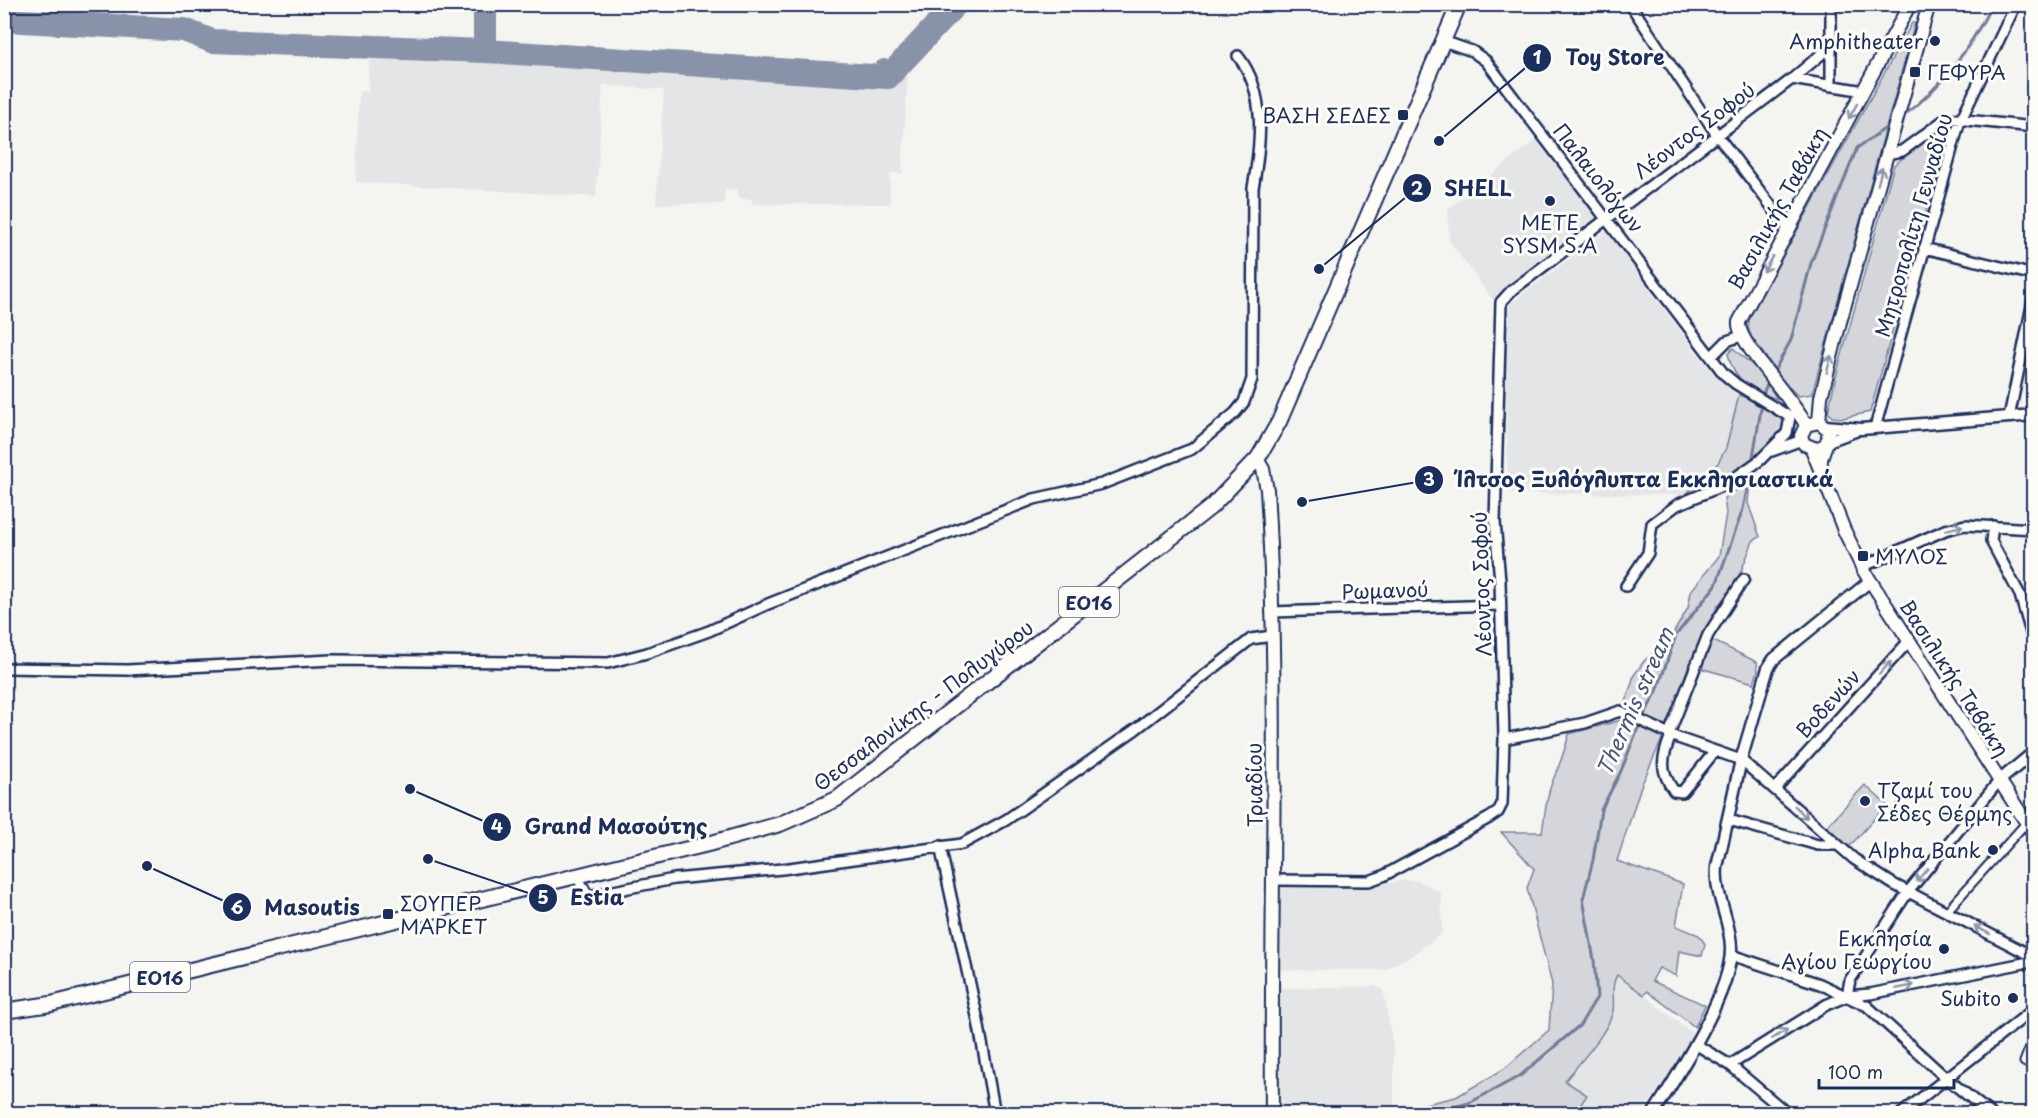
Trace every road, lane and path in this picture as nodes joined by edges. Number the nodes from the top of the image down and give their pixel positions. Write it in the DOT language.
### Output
graph roads {
  1 [pos="1459,4"];
  2 [pos="1630,4"];
  3 [pos="1831,4"];
  4 [pos="1910,4"];
  5 [pos="1929,4"];
  6 [pos="2016,4"];
  7 [pos="1443,41"];
  8 [pos="1831,46"];
  9 [pos="1238,56"];
  10 [pos="1792,79"];
  11 [pos="1832,86"];
  12 [pos="1864,91"];
  13 [pos="1961,117"];
  14 [pos="2034,127"];
  15 [pos="1717,135"];
  16 [pos="1886,154"];
  17 [pos="1607,218"];
  18 [pos="1788,228"];
  19 [pos="1924,248"];
  20 [pos="2034,275"];
  21 [pos="2034,296"];
  22 [pos="1740,336"];
  23 [pos="1712,356"];
  24 [pos="2034,414"];
  25 [pos="2009,417"];
  26 [pos="1822,424"];
  27 [pos="1806,425"];
  28 [pos="1875,428"];
  29 [pos="1861,429"];
  30 [pos="1802,440"];
  31 [pos="1826,443"];
  32 [pos="1812,449"];
  33 [pos="1767,453"];
  34 [pos="1257,459"];
  35 [pos="1822,473"];
  36 [pos="1993,526"];
  37 [pos="2034,529"];
  38 [pos="1862,567"];
  39 [pos="1744,579"];
  40 [pos="1870,581"];
  41 [pos="1626,586"];
  42 [pos="1500,605"];
  43 [pos="1271,612"];
  44 [pos="2031,623"];
  45 [pos="1272,636"];
  46 [pos="1908,642"];
  47 [pos="2034,643"];
  48 [pos="4,668"];
  49 [pos="1670,735"];
  50 [pos="1504,739"];
  51 [pos="1716,751"];
  52 [pos="2034,752"];
  53 [pos="1741,760"];
  54 [pos="1999,782"];
  55 [pos="1775,789"];
  56 [pos="1729,820"];
  57 [pos="2026,823"];
  58 [pos="2034,834"];
  59 [pos="1836,845"];
  60 [pos="940,846"];
  61 [pos="576,875"];
  62 [pos="1275,880"];
  63 [pos="1908,892"];
  64 [pos="1946,912"];
  65 [pos="1731,955"];
  66 [pos="2034,959"];
  67 [pos="1847,996"];
  68 [pos="2034,1009"];
  69 [pos="4,1011"];
  70 [pos="2034,1036"];
  71 [pos="1695,1044"];
  72 [pos="1730,1065"];
  73 [pos="2034,1067"];
  74 [pos="1946,1078"];
  75 [pos="1658,1110"];
  76 [pos="995,1113"];
  77 [pos="1272,1113"];
  78 [pos="1788,1113"];
  79 [pos="1901,1113"];
  80 [pos="1991,1113"];
  1 -- 7 [label="main road, Θεσσαλονίκης - Πολυγύρου / ΕΟ16"];
  2 -- 15 [label="street"];
  3 -- 8 [label="street"];
  4 -- 12 [label="main road, Βασιλικής Ταβάκη"];
  5 -- 16 [label="main road"];
  6 -- 13 [label="street, Μητροπολίτη Γενναδίου"];
  7 -- 17 [label="street, Παλαιολόγων"];
  7 -- 34 [label="main road, Θεσσαλονίκης - Πολυγύρου / ΕΟ16"];
  8 -- 10 [label="street, Λέοντος Σοφού"];
  8 -- 11 [label="street"];
  9 -- 48 [label="street"];
  10 -- 11 [label="street"];
  10 -- 15 [label="street, Λέοντος Σοφού"];
  11 -- 12 [label="street"];
  12 -- 18 [label="main road, Βασιλικής Ταβάκη, one-way"];
  13 -- 14 [label="street"];
  13 -- 16 [label="street"];
  13 -- 19 [label="street, Μητροπολίτη Γενναδίου"];
  15 -- 17 [label="street, Λέοντος Σοφού"];
  15 -- 18 [label="street"];
  26 -- 16 [label="main road, one-way"];
  17 -- 23 [label="street, Παλαιολόγων"];
  17 -- 42 [label="street, Λέοντος Σοφού"];
  18 -- 22 [label="main road, Βασιλικής Ταβάκη, one-way"];
  19 -- 20 [label="street"];
  19 -- 28 [label="street, Μητροπολίτη Γενναδίου"];
  21 -- 25 [label="street"];
  22 -- 23 [label="street"];
  22 -- 27 [label="main road"];
  23 -- 33 [label="street, Παλαιολόγων"];
  24 -- 25 [label="street"];
  25 -- 28 [label="street"];
  26 -- 27 [label="main road"];
  26 -- 29 [label="street"];
  26 -- 31 [label="main road"];
  27 -- 30 [label="main road"];
  28 -- 29 [label="street"];
  29 -- 31 [label="street"];
  30 -- 32 [label="main road"];
  30 -- 33 [label="street"];
  31 -- 32 [label="main road"];
  31 -- 35 [label="main road, Βασιλικής Ταβάκη"];
  32 -- 35 [label="main road, Βασιλικής Ταβάκη"];
  33 -- 41 [label="street"];
  34 -- 43 [label="main road, Τριαδίου"];
  34 -- 61 [label="main road, Θεσσαλονίκης - Πολυγύρου / ΕΟ16"];
  35 -- 38 [label="main road, Βασιλικής Ταβάκη"];
  36 -- 37 [label="street"];
  38 -- 36 [label="street, one-way"];
  36 -- 44 [label="street"];
  38 -- 40 [label="main road, Βασιλικής Ταβάκη"];
  39 -- 49 [label="street"];
  40 -- 46 [label="main road, Βασιλικής Ταβάκη"];
  40 -- 53 [label="street"];
  42 -- 43 [label="street, Ρωμανού"];
  42 -- 50 [label="street, Λέοντος Σοφού"];
  43 -- 45 [label="main road, Τριαδίου"];
  44 -- 47 [label="street"];
  45 -- 60 [label="street"];
  45 -- 62 [label="main road, Τριαδίου"];
  46 -- 54 [label="main road, Βασιλικής Ταβάκη"];
  55 -- 46 [label="street, Βοδενών, one-way"];
  49 -- 50 [label="street"];
  49 -- 51 [label="street"];
  49 -- 51 [label="street"];
  50 -- 62 [label="street, Λέοντος Σοφού"];
  51 -- 53 [label="street"];
  52 -- 54 [label="street"];
  53 -- 55 [label="street"];
  53 -- 56 [label="street"];
  54 -- 57 [label="main road, Βασιλικής Ταβάκη"];
  54 -- 63 [label="street, one-way"];
  55 -- 59 [label="street, one-way"];
  56 -- 59 [label="street"];
  56 -- 65 [label="street"];
  57 -- 58 [label="main road, Βασιλικής Ταβάκη"];
  57 -- 64 [label="street"];
  59 -- 63 [label="street"];
  60 -- 61 [label="street"];
  60 -- 76 [label="street"];
  61 -- 69 [label="main road, Θεσσαλονίκης - Πολυγύρου / ΕΟ16"];
  62 -- 77 [label="main road, Τριαδίου"];
  63 -- 64 [label="street"];
  63 -- 67 [label="street"];
  66 -- 64 [label="street, one-way"];
  65 -- 67 [label="street"];
  65 -- 71 [label="street"];
  67 -- 66 [label="street, one-way"];
  72 -- 67 [label="street, one-way"];
  67 -- 74 [label="street"];
  68 -- 74 [label="street"];
  70 -- 73 [label="street"];
  71 -- 72 [label="street"];
  71 -- 75 [label="street"];
  72 -- 78 [label="street"];
  74 -- 79 [label="street"];
  74 -- 80 [label="street"];
}
